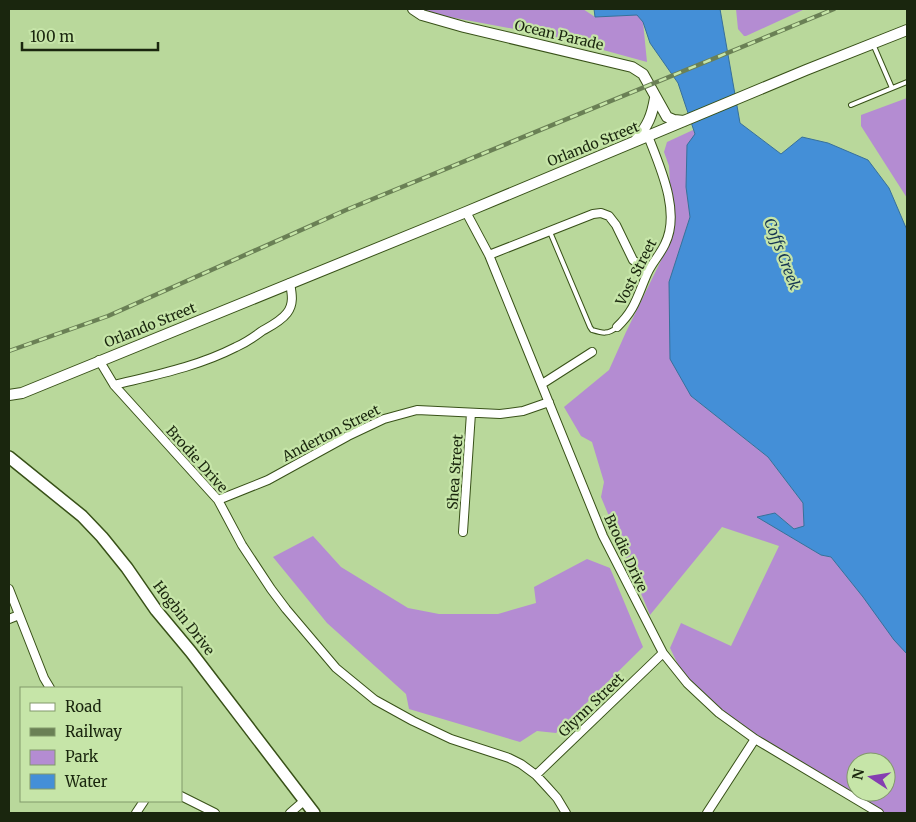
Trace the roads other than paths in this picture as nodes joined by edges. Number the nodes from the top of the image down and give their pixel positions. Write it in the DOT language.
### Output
graph roads {
  1 [pos="414,9"];
  2 [pos="907,30"];
  3 [pos="873,44"];
  4 [pos="907,82"];
  5 [pos="892,88"];
  6 [pos="656,98"];
  7 [pos="851,105"];
  8 [pos="685,121"];
  9 [pos="648,136"];
  10 [pos="636,141"];
  11 [pos="466,212"];
  12 [pos="550,232"];
  13 [pos="489,256"];
  14 [pos="648,272"];
  15 [pos="290,284"];
  16 [pos="617,327"];
  17 [pos="592,352"];
  18 [pos="99,360"];
  19 [pos="542,384"];
  20 [pos="114,385"];
  21 [pos="22,393"];
  22 [pos="9,395"];
  23 [pos="548,402"];
  24 [pos="9,403"];
  25 [pos="472,413"];
  26 [pos="10,457"];
  27 [pos="218,500"];
  28 [pos="464,532"];
  29 [pos="9,589"];
  30 [pos="19,615"];
  31 [pos="9,619"];
  32 [pos="663,653"];
  33 [pos="49,687"];
  34 [pos="755,739"];
  35 [pos="536,775"];
  36 [pos="182,796"];
  37 [pos="305,800"];
  38 [pos="143,802"];
  39 [pos="136,813"];
  40 [pos="215,813"];
  41 [pos="290,813"];
  42 [pos="314,813"];
  43 [pos="566,813"];
  44 [pos="707,813"];
  45 [pos="879,813"];
  1 -- 6 [label="street, Ocean Parade"];
  2 -- 3 [label="street, Orlando Street"];
  3 -- 5 [label="lane"];
  3 -- 8 [label="street, Orlando Street"];
  4 -- 5 [label="lane"];
  5 -- 7 [label="lane"];
  6 -- 8 [label="street, Ocean Parade"];
  6 -- 10 [label="street"];
  8 -- 9 [label="street, Orlando Street"];
  9 -- 10 [label="street, Orlando Street"];
  9 -- 14 [label="street, Vost Street"];
  10 -- 11 [label="street, Orlando Street"];
  11 -- 13 [label="street, Brodie Drive"];
  11 -- 15 [label="street, Orlando Street"];
  12 -- 13 [label="street"];
  12 -- 14 [label="street"];
  12 -- 16 [label="lane"];
  13 -- 19 [label="street, Brodie Drive"];
  14 -- 16 [label="street, Vost Street"];
  15 -- 18 [label="street, Orlando Street"];
  15 -- 20 [label="street"];
  17 -- 19 [label="street"];
  18 -- 20 [label="street, Brodie Drive"];
  18 -- 21 [label="street, Orlando Street"];
  19 -- 23 [label="street, Brodie Drive"];
  20 -- 27 [label="street, Brodie Drive"];
  21 -- 22 [label="street, Orlando Street"];
  21 -- 24 [label="street, Orlando Street"];
  23 -- 25 [label="street, Anderton Street"];
  23 -- 32 [label="street, Brodie Drive"];
  25 -- 27 [label="street, Anderton Street"];
  25 -- 28 [label="street, Shea Street"];
  26 -- 37 [label="main road, Hogbin Drive"];
  27 -- 35 [label="street, Brodie Drive"];
  29 -- 30 [label="street"];
  30 -- 31 [label="street"];
  30 -- 33 [label="street"];
  32 -- 34 [label="street, Brodie Drive"];
  32 -- 35 [label="street, Glynn Street"];
  34 -- 44 [label="street"];
  34 -- 45 [label="street, Brodie Drive"];
  35 -- 43 [label="street, Brodie Drive"];
  36 -- 40 [label="street"];
  37 -- 41 [label="street"];
  37 -- 42 [label="main road, Hogbin Drive"];
  38 -- 39 [label="street"];
}
